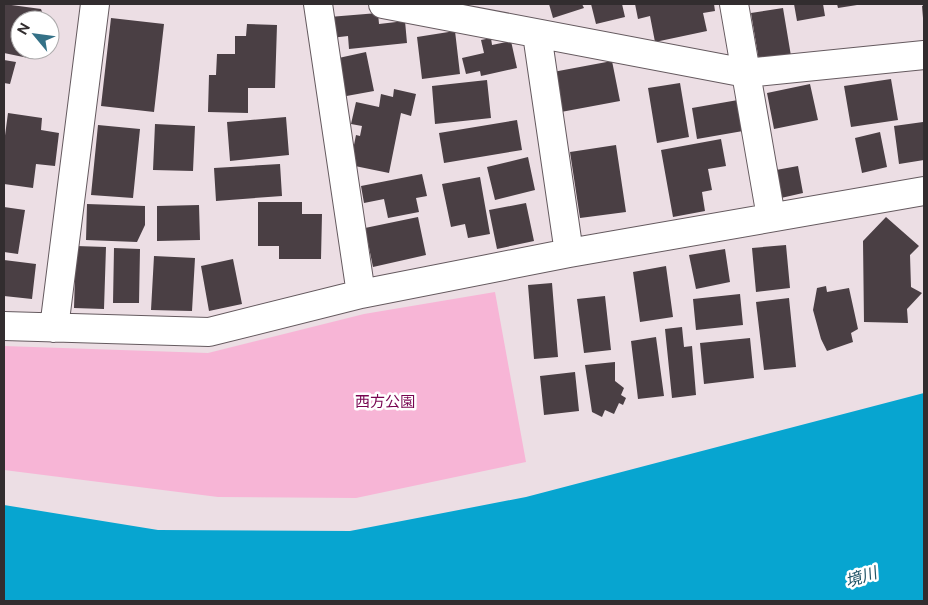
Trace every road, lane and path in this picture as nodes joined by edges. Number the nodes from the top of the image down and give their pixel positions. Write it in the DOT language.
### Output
graph roads {
  1 [pos="95,4"];
  2 [pos="318,4"];
  3 [pos="383,4"];
  4 [pos="734,4"];
  5 [pos="537,34"];
  6 [pos="924,55"];
  7 [pos="746,73"];
  8 [pos="924,191"];
  9 [pos="771,217"];
  10 [pos="569,253"];
  11 [pos="361,294"];
  12 [pos="4,326"];
  13 [pos="54,328"];
  1 -- 13 [label="street"];
  2 -- 11 [label="street"];
  3 -- 5 [label="street"];
  4 -- 7 [label="street"];
  5 -- 7 [label="street"];
  5 -- 10 [label="street"];
  6 -- 7 [label="street"];
  7 -- 9 [label="street"];
  8 -- 9 [label="street"];
  9 -- 10 [label="street"];
  10 -- 11 [label="street"];
  11 -- 13 [label="street"];
  12 -- 13 [label="street"];
}
